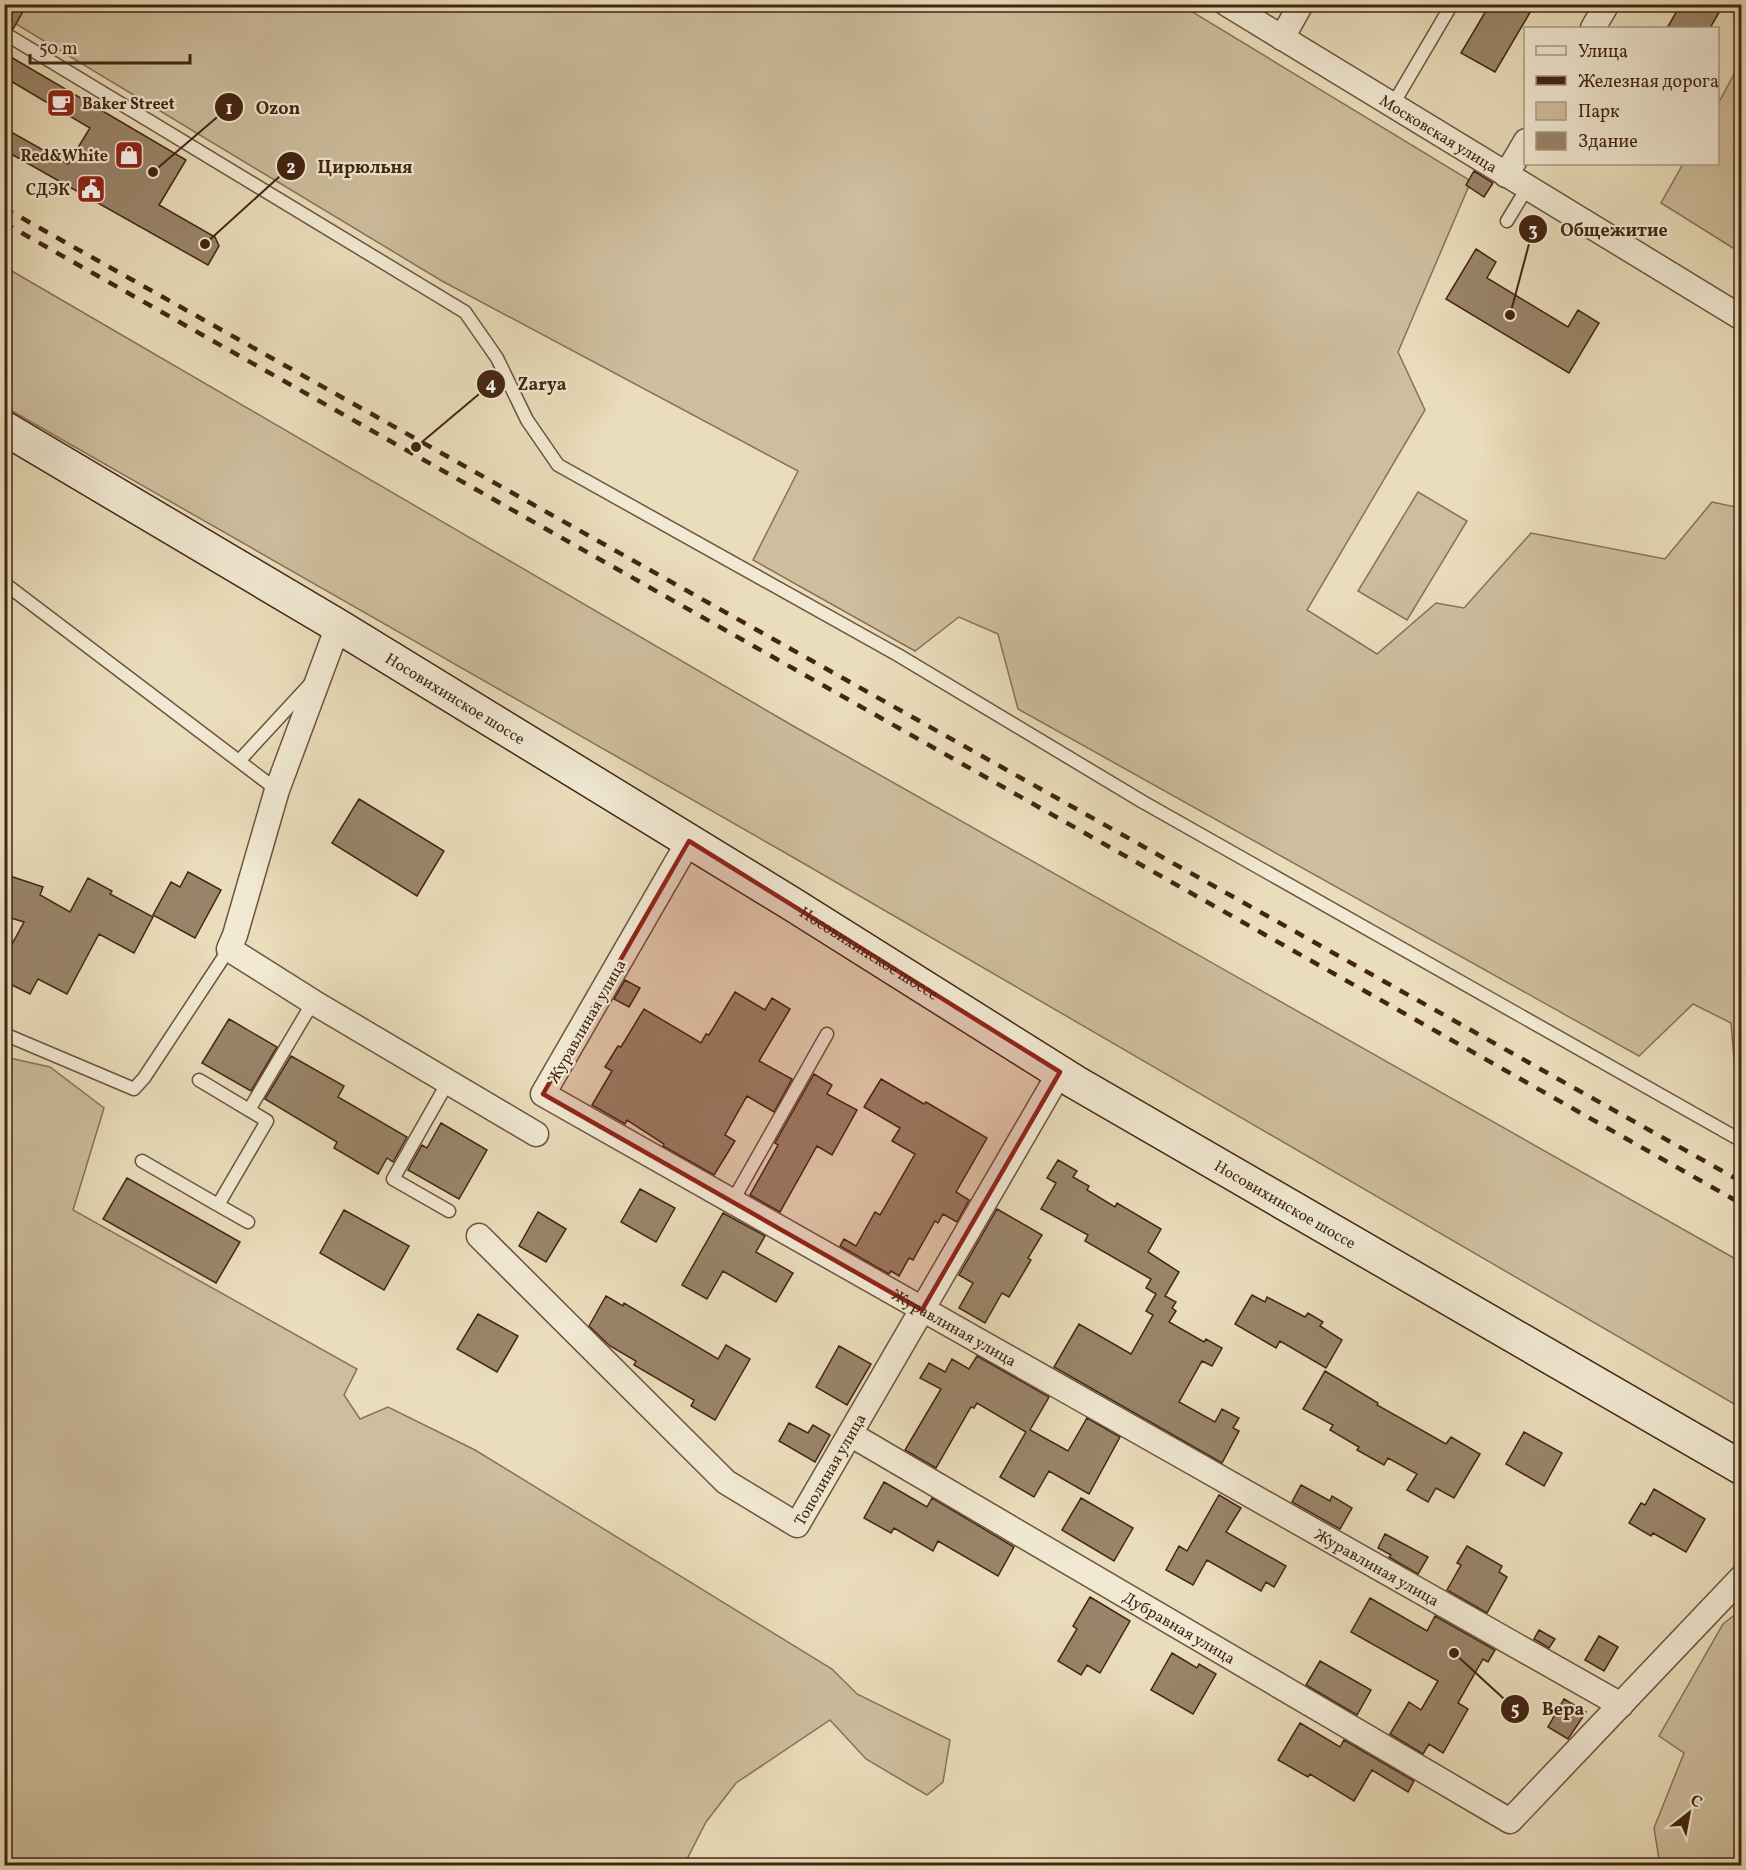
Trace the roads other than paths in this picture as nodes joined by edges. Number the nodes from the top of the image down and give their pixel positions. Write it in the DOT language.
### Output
graph roads {
  1 [pos="1227,4"];
  2 [pos="1301,4"];
  3 [pos="1452,4"];
  4 [pos="1607,4"];
  5 [pos="1594,27"];
  6 [pos="4,33"];
  7 [pos="1282,38"];
  8 [pos="1392,106"];
  9 [pos="1524,144"];
  10 [pos="1506,175"];
  11 [pos="1527,188"];
  12 [pos="1507,221"];
  13 [pos="1742,318"];
  14 [pos="4,428"];
  15 [pos="4,583"];
  16 [pos="338,626"];
  17 [pos="321,671"];
  18 [pos="239,761"];
  19 [pos="277,790"];
  20 [pos="689,841"];
  21 [pos="229,949"];
  22 [pos="313,1002"];
  23 [pos="4,1034"];
  24 [pos="827,1034"];
  25 [pos="1060,1072"];
  26 [pos="199,1080"];
  27 [pos="448,1082"];
  28 [pos="249,1110"];
  29 [pos="536,1134"];
  30 [pos="1742,1141"];
  31 [pos="142,1161"];
  32 [pos="732,1202"];
  33 [pos="218,1204"];
  34 [pos="449,1210"];
  35 [pos="248,1222"];
  36 [pos="480,1236"];
  37 [pos="922,1310"];
  38 [pos="850,1434"];
  39 [pos="1742,1468"];
  40 [pos="1742,1577"];
  41 [pos="1621,1705"];
  1 -- 7 [label="street, Московская улица"];
  2 -- 7 [label="street"];
  3 -- 8 [label="lane"];
  4 -- 5 [label="street"];
  6 -- 30 [label="lane"];
  7 -- 8 [label="street, Московская улица"];
  8 -- 10 [label="street, Московская улица"];
  9 -- 10 [label="street"];
  10 -- 11 [label="street, Московская улица"];
  11 -- 12 [label="lane"];
  11 -- 13 [label="street, Московская улица"];
  14 -- 16 [label="main road, Носовихинское шоссе"];
  15 -- 18 [label="lane"];
  16 -- 17 [label="street"];
  16 -- 20 [label="main road, Носовихинское шоссе"];
  17 -- 18 [label="lane"];
  17 -- 19 [label="street"];
  18 -- 19 [label="lane"];
  19 -- 21 [label="street"];
  20 -- 25 [label="main road, Носовихинское шоссе"];
  20 -- 32 [label="street, Журавлиная улица"];
  21 -- 22 [label="street"];
  21 -- 23 [label="lane"];
  22 -- 27 [label="street"];
  22 -- 28 [label="lane"];
  24 -- 32 [label="lane"];
  25 -- 37 [label="street, Тополиная улица"];
  25 -- 39 [label="main road, Носовихинское шоссе"];
  26 -- 28 [label="lane"];
  27 -- 29 [label="street"];
  27 -- 34 [label="lane"];
  28 -- 33 [label="lane"];
  31 -- 33 [label="lane"];
  32 -- 37 [label="street, Журавлиная улица"];
  33 -- 35 [label="lane"];
  36 -- 38 [label="street, Тополиная улица"];
  37 -- 38 [label="street, Тополиная улица"];
  37 -- 41 [label="street, Журавлиная улица"];
  38 -- 41 [label="street, Дубравная улица"];
  40 -- 41 [label="street"];
}
